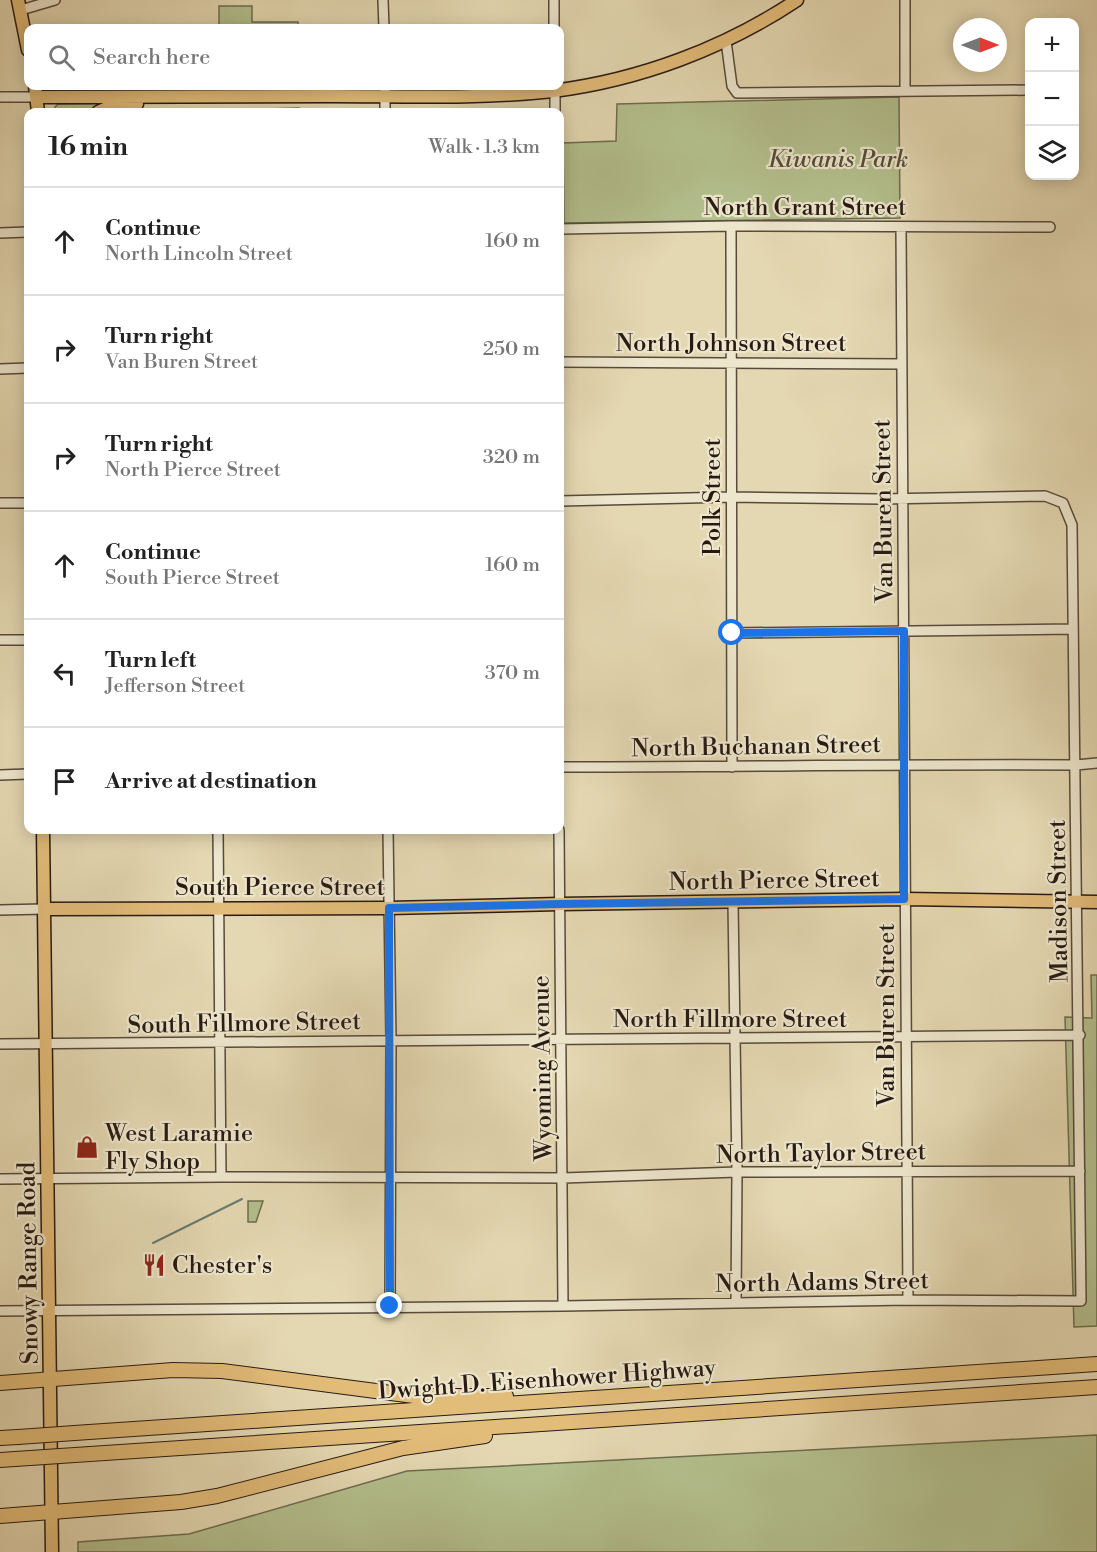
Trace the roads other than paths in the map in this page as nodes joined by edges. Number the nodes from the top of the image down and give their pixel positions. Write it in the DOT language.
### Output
graph roads {
  1 [pos="55,0"];
  2 [pos="383,0"];
  3 [pos="554,0"];
  4 [pos="797,0"];
  5 [pos="905,0"];
  6 [pos="20,5"];
  7 [pos="384,24"];
  8 [pos="554,24"];
  9 [pos="24,28"];
  10 [pos="726,41"];
  11 [pos="564,87"];
  12 [pos="543,90"];
  13 [pos="555,90"];
  14 [pos="1025,90"];
  15 [pos="36,91"];
  16 [pos="385,91"];
  17 [pos="905,91"];
  18 [pos="201,96"];
  19 [pos="0,97"];
  20 [pos="38,108"];
  21 [pos="107,108"];
  22 [pos="385,108"];
  23 [pos="555,108"];
  24 [pos="731,226"];
  25 [pos="901,226"];
  26 [pos="1050,227"];
  27 [pos="564,229"];
  28 [pos="24,232"];
  29 [pos="0,233"];
  30 [pos="564,362"];
  31 [pos="731,363"];
  32 [pos="902,364"];
  33 [pos="0,369"];
  34 [pos="24,369"];
  35 [pos="731,497"];
  36 [pos="902,498"];
  37 [pos="564,501"];
  38 [pos="0,503"];
  39 [pos="24,503"];
  40 [pos="1073,629"];
  41 [pos="904,631"];
  42 [pos="732,633"];
  43 [pos="0,640"];
  44 [pos="24,640"];
  45 [pos="1093,763"];
  46 [pos="903,764"];
  47 [pos="1076,765"];
  48 [pos="564,767"];
  49 [pos="732,767"];
  50 [pos="0,774"];
  51 [pos="24,774"];
  52 [pos="43,834"];
  53 [pos="218,834"];
  54 [pos="388,834"];
  55 [pos="559,834"];
  56 [pos="904,899"];
  57 [pos="733,902"];
  58 [pos="1097,902"];
  59 [pos="1078,903"];
  60 [pos="560,904"];
  61 [pos="219,908"];
  62 [pos="389,908"];
  63 [pos="44,909"];
  64 [pos="0,910"];
  65 [pos="1080,1035"];
  66 [pos="906,1037"];
  67 [pos="734,1038"];
  68 [pos="561,1040"];
  69 [pos="391,1041"];
  70 [pos="46,1043"];
  71 [pos="221,1043"];
  72 [pos="0,1044"];
  73 [pos="907,1171"];
  74 [pos="737,1172"];
  75 [pos="1080,1172"];
  76 [pos="221,1177"];
  77 [pos="390,1178"];
  78 [pos="563,1178"];
  79 [pos="0,1179"];
  80 [pos="48,1179"];
  81 [pos="908,1300"];
  82 [pos="1081,1301"];
  83 [pos="736,1303"];
  84 [pos="390,1306"];
  85 [pos="563,1306"];
  86 [pos="0,1311"];
  87 [pos="50,1311"];
  88 [pos="1097,1364"];
  89 [pos="50,1379"];
  90 [pos="0,1383"];
  91 [pos="1097,1387"];
  92 [pos="625,1396"];
  93 [pos="666,1417"];
  94 [pos="0,1438"];
  95 [pos="0,1460"];
  96 [pos="52,1513"];
  97 [pos="0,1516"];
  98 [pos="52,1552"];
  1 -- 6 [label="street"];
  2 -- 7 [label="street"];
  3 -- 8 [label="street"];
  4 -- 10 [label="main road"];
  5 -- 17 [label="street"];
  6 -- 9 [label="main road"];
  10 -- 11 [label="main road"];
  10 -- 17 [label="street"];
  12 -- 16 [label="main road"];
  13 -- 23 [label="street"];
  14 -- 17 [label="street"];
  15 -- 18 [label="main road"];
  15 -- 19 [label="street"];
  15 -- 20 [label="main road"];
  16 -- 18 [label="main road"];
  16 -- 22 [label="street"];
  18 -- 21 [label="main road"];
  24 -- 25 [label="street, North Grant Street"];
  24 -- 27 [label="street, North Grant Street"];
  24 -- 31 [label="street, Polk Street"];
  25 -- 26 [label="street, North Grant Street"];
  25 -- 32 [label="street, Van Buren Street"];
  28 -- 29 [label="street"];
  30 -- 31 [label="street, North Johnson Street"];
  31 -- 32 [label="street, North Johnson Street"];
  31 -- 35 [label="street, Polk Street"];
  32 -- 36 [label="street, Van Buren Street"];
  33 -- 34 [label="street"];
  35 -- 36 [label="street"];
  35 -- 37 [label="street"];
  35 -- 42 [label="street, Polk Street"];
  36 -- 40 [label="street, Madison Street"];
  36 -- 41 [label="street, Van Buren Street"];
  38 -- 39 [label="street"];
  40 -- 41 [label="street"];
  40 -- 47 [label="street, Madison Street"];
  41 -- 42 [label="street"];
  41 -- 46 [label="street, Van Buren Street"];
  42 -- 49 [label="street, Polk Street"];
  43 -- 44 [label="street"];
  45 -- 47 [label="street, North Buchanan Street"];
  46 -- 47 [label="street, North Buchanan Street"];
  46 -- 49 [label="street, North Buchanan Street"];
  46 -- 56 [label="street, Van Buren Street"];
  47 -- 59 [label="street, Madison Street"];
  48 -- 49 [label="street, North Buchanan Street"];
  50 -- 51 [label="street"];
  52 -- 63 [label="main road, Snowy Range Road"];
  53 -- 61 [label="street"];
  54 -- 62 [label="street"];
  55 -- 60 [label="street, Wyoming Avenue"];
  56 -- 57 [label="main road, North Pierce Street"];
  56 -- 59 [label="main road, North Pierce Street"];
  56 -- 66 [label="street, Van Buren Street"];
  57 -- 60 [label="main road, North Pierce Street"];
  57 -- 67 [label="street"];
  58 -- 59 [label="main road, North Pierce Street"];
  59 -- 65 [label="street, Madison Street"];
  60 -- 62 [label="main road, South Pierce Street"];
  60 -- 68 [label="street, Wyoming Avenue"];
  61 -- 62 [label="main road, South Pierce Street"];
  61 -- 63 [label="main road, South Pierce Street"];
  61 -- 71 [label="street"];
  62 -- 69 [label="street"];
  63 -- 64 [label="street, South Pierce Street"];
  63 -- 70 [label="main road, Snowy Range Road"];
  65 -- 66 [label="street, North Fillmore Street"];
  65 -- 75 [label="street, Madison Street"];
  66 -- 67 [label="street, North Fillmore Street"];
  66 -- 73 [label="street, Van Buren Street"];
  67 -- 68 [label="street, North Fillmore Street"];
  67 -- 74 [label="street"];
  68 -- 69 [label="street, South Fillmore Street"];
  68 -- 78 [label="street, Wyoming Avenue"];
  69 -- 71 [label="street, South Fillmore Street"];
  69 -- 77 [label="street"];
  70 -- 71 [label="street, South Fillmore Street"];
  70 -- 72 [label="street, South Fillmore Street"];
  70 -- 80 [label="main road, Snowy Range Road"];
  71 -- 76 [label="street"];
  73 -- 74 [label="street, North Taylor Street"];
  73 -- 75 [label="street, North Taylor Street"];
  73 -- 81 [label="street, Van Buren Street"];
  74 -- 78 [label="street, North Taylor Street"];
  74 -- 83 [label="street"];
  75 -- 82 [label="street, Madison Street"];
  76 -- 77 [label="street, North Taylor Street"];
  76 -- 80 [label="street, North Taylor Street"];
  77 -- 78 [label="street, North Taylor Street"];
  77 -- 84 [label="street"];
  78 -- 85 [label="street, Wyoming Avenue"];
  79 -- 80 [label="street, North Taylor Street"];
  80 -- 87 [label="main road, Snowy Range Road"];
  81 -- 82 [label="street, North Adams Street"];
  81 -- 83 [label="street, North Adams Street"];
  83 -- 85 [label="street, North Adams Street"];
  84 -- 85 [label="street, North Adams Street"];
  84 -- 87 [label="street, North Adams Street"];
  86 -- 87 [label="street, North Adams Street"];
  87 -- 89 [label="main road, Snowy Range Road"];
  88 -- 92 [label="highway, Dwight D. Eisenhower Highway"];
  89 -- 90 [label="highway"];
  89 -- 92 [label="highway"];
  89 -- 96 [label="main road, Snowy Range Road"];
  91 -- 93 [label="highway, Dwight D. Eisenhower Highway"];
  92 -- 94 [label="highway, Dwight D. Eisenhower Highway, bridge"];
  93 -- 95 [label="highway, Dwight D. Eisenhower Highway, bridge"];
  93 -- 96 [label="highway"];
  96 -- 97 [label="highway"];
  96 -- 98 [label="main road, Snowy Range Road"];
}
